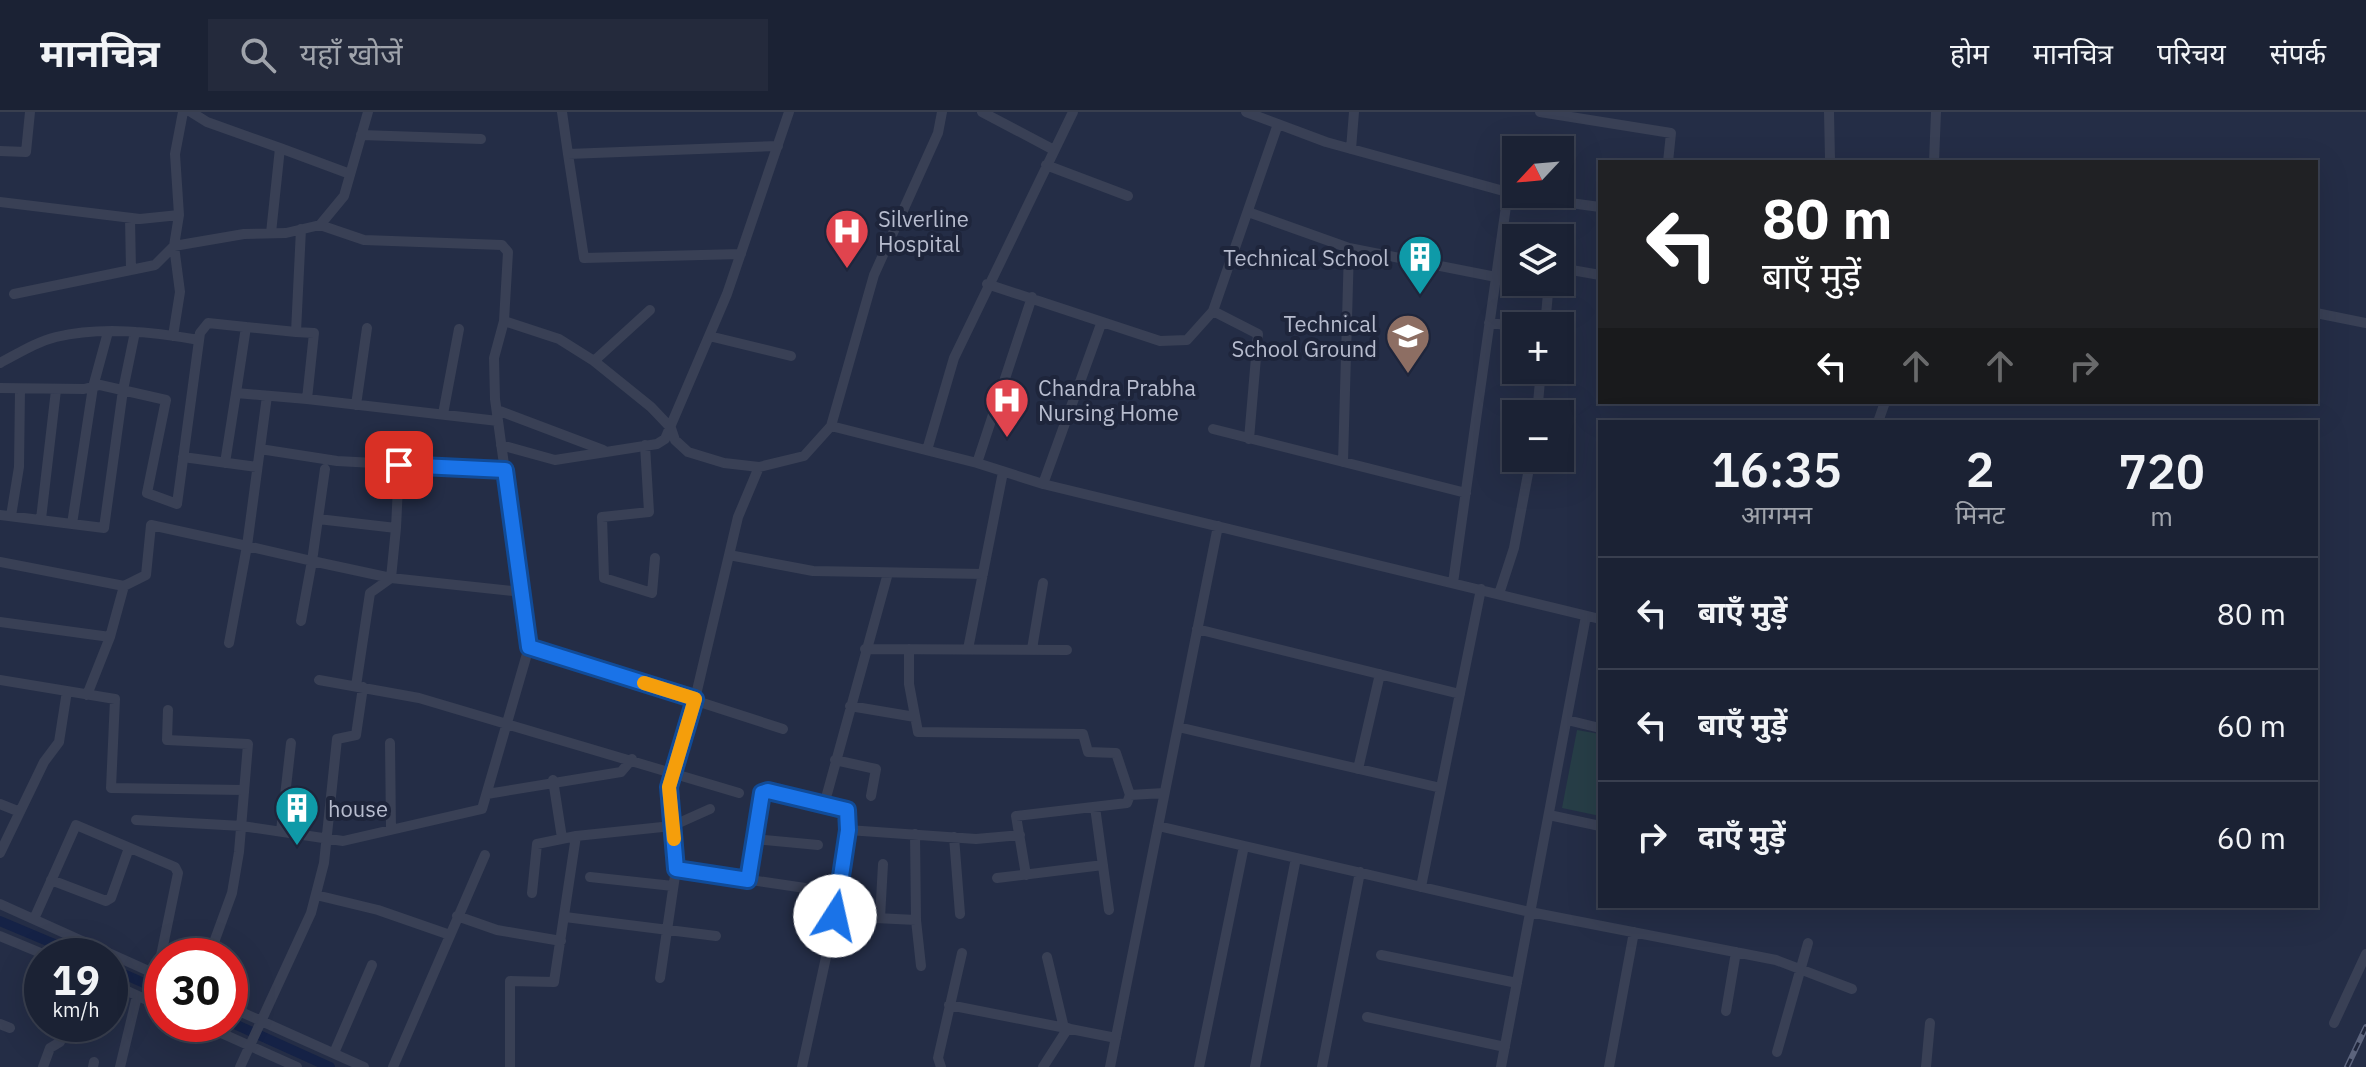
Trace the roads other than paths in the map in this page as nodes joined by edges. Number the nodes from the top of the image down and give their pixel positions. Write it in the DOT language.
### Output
graph roads {
  1 [pos="30,112"];
  2 [pos="183,112"];
  3 [pos="191,112"];
  4 [pos="368,112"];
  5 [pos="562,112"];
  6 [pos="789,112"];
  7 [pos="942,112"];
  8 [pos="982,112"];
  9 [pos="1073,112"];
  10 [pos="1246,112"];
  11 [pos="1354,112"];
  12 [pos="1540,112"];
  13 [pos="1829,112"];
  14 [pos="1936,112"];
  15 [pos="1567,115"];
  16 [pos="1278,124"];
  17 [pos="361,135"];
  18 [pos="481,139"];
  19 [pos="778,146"];
  20 [pos="280,148"];
  21 [pos="1351,149"];
  22 [pos="1054,150"];
  23 [pos="0,151"];
  24 [pos="568,154"];
  25 [pos="1830,159"];
  26 [pos="1668,160"];
  27 [pos="1934,160"];
  28 [pos="1046,165"];
  29 [pos="350,174"];
  30 [pos="1502,190"];
  31 [pos="1128,196"];
  32 [pos="0,202"];
  33 [pos="1574,203"];
  34 [pos="1598,207"];
  35 [pos="1506,208"];
  36 [pos="1248,212"];
  37 [pos="179,215"];
  38 [pos="130,218"];
  39 [pos="320,225"];
  40 [pos="301,229"];
  41 [pos="271,233"];
  42 [pos="174,246"];
  43 [pos="1349,248"];
  44 [pos="741,254"];
  45 [pos="131,270"];
  46 [pos="1574,270"];
  47 [pos="1598,275"];
  48 [pos="1496,277"];
  49 [pos="987,284"];
  50 [pos="14,294"];
  51 [pos="1032,297"];
  52 [pos="650,310"];
  53 [pos="1213,311"];
  54 [pos="2318,313"];
  55 [pos="504,321"];
  56 [pos="1489,323"];
  57 [pos="2366,323"];
  58 [pos="1101,324"];
  59 [pos="1502,324"];
  60 [pos="246,327"];
  61 [pos="367,328"];
  62 [pos="459,329"];
  63 [pos="108,332"];
  64 [pos="135,332"];
  65 [pos="296,332"];
  66 [pos="173,336"];
  67 [pos="709,336"];
  68 [pos="199,340"];
  69 [pos="791,356"];
  70 [pos="594,361"];
  71 [pos="0,363"];
  72 [pos="93,387"];
  73 [pos="0,388"];
  74 [pos="20,390"];
  75 [pos="56,390"];
  76 [pos="123,390"];
  77 [pos="236,393"];
  78 [pos="267,396"];
  79 [pos="307,399"];
  80 [pos="356,405"];
  81 [pos="443,414"];
  82 [pos="497,415"];
  83 [pos="831,426"];
  84 [pos="671,428"];
  85 [pos="1213,429"];
  86 [pos="1249,439"];
  87 [pos="501,445"];
  88 [pos="645,445"];
  89 [pos="260,449"];
  90 [pos="927,450"];
  91 [pos="605,451"];
  92 [pos="183,457"];
  93 [pos="1343,462"];
  94 [pos="225,463"];
  95 [pos="977,463"];
  96 [pos="399,465"];
  97 [pos="257,467"];
  98 [pos="759,467"];
  99 [pos="325,469"];
  100 [pos="505,470"];
  101 [pos="1003,472"];
  102 [pos="1528,472"];
  103 [pos="1043,484"];
  104 [pos="1466,493"];
  105 [pos="6,516"];
  106 [pos="41,519"];
  107 [pos="318,519"];
  108 [pos="72,524"];
  109 [pos="1218,526"];
  110 [pos="396,528"];
  111 [pos="247,546"];
  112 [pos="729,555"];
  113 [pos="655,558"];
  114 [pos="312,561"];
  115 [pos="0,562"];
  116 [pos="888,573"];
  117 [pos="983,574"];
  118 [pos="391,578"];
  119 [pos="1043,583"];
  120 [pos="1453,583"];
  121 [pos="124,586"];
  122 [pos="1481,589"];
  123 [pos="522,592"];
  124 [pos="1499,594"];
  125 [pos="1586,616"];
  126 [pos="1598,619"];
  127 [pos="301,621"];
  128 [pos="0,622"];
  129 [pos="1197,629"];
  130 [pos="110,637"];
  131 [pos="229,643"];
  132 [pos="529,647"];
  133 [pos="865,649"];
  134 [pos="909,649"];
  135 [pos="968,649"];
  136 [pos="1032,649"];
  137 [pos="1067,650"];
  138 [pos="1380,674"];
  139 [pos="0,680"];
  140 [pos="319,680"];
  141 [pos="360,687"];
  142 [pos="67,691"];
  143 [pos="1460,694"];
  144 [pos="87,695"];
  145 [pos="695,699"];
  146 [pos="850,706"];
  147 [pos="168,710"];
  148 [pos="915,717"];
  149 [pos="1567,720"];
  150 [pos="507,725"];
  151 [pos="1178,727"];
  152 [pos="1598,728"];
  153 [pos="783,729"];
  154 [pos="291,743"];
  155 [pos="390,743"];
  156 [pos="632,759"];
  157 [pos="835,760"];
  158 [pos="1358,769"];
  159 [pos="673,771"];
  160 [pos="553,780"];
  161 [pos="1441,788"];
  162 [pos="243,790"];
  163 [pos="739,793"];
  164 [pos="1164,793"];
  165 [pos="487,794"];
  166 [pos="1130,795"];
  167 [pos="871,796"];
  168 [pos="0,804"];
  169 [pos="824,805"];
  170 [pos="1095,807"];
  171 [pos="710,809"];
  172 [pos="20,812"];
  173 [pos="1549,815"];
  174 [pos="136,820"];
  175 [pos="242,826"];
  176 [pos="672,826"];
  177 [pos="1158,826"];
  178 [pos="1598,826"];
  179 [pos="391,829"];
  180 [pos="848,830"];
  181 [pos="281,831"];
  182 [pos="915,834"];
  183 [pos="1020,835"];
  184 [pos="576,836"];
  185 [pos="954,837"];
  186 [pos="562,838"];
  187 [pos="326,839"];
  188 [pos="755,839"];
  189 [pos="818,845"];
  190 [pos="1244,846"];
  191 [pos="129,848"];
  192 [pos="0,853"];
  193 [pos="485,855"];
  194 [pos="1296,858"];
  195 [pos="883,864"];
  196 [pos="1103,865"];
  197 [pos="676,869"];
  198 [pos="1360,872"];
  199 [pos="1026,875"];
  200 [pos="590,877"];
  201 [pos="997,878"];
  202 [pos="51,880"];
  203 [pos="748,880"];
  204 [pos="673,886"];
  205 [pos="1421,887"];
  206 [pos="805,888"];
  207 [pos="532,893"];
  208 [pos="316,895"];
  209 [pos="0,904"];
  210 [pos="1109,910"];
  211 [pos="1530,912"];
  212 [pos="960,914"];
  213 [pos="457,916"];
  214 [pos="835,916"];
  215 [pos="565,917"];
  216 [pos="880,918"];
  217 [pos="34,919"];
  218 [pos="916,920"];
  219 [pos="667,932"];
  220 [pos="1634,932"];
  221 [pos="450,935"];
  222 [pos="716,936"];
  223 [pos="166,938"];
  224 [pos="216,938"];
  225 [pos="1,940"];
  226 [pos="561,941"];
  227 [pos="1808,943"];
  228 [pos="24,948"];
  229 [pos="1736,952"];
  230 [pos="962,953"];
  231 [pos="2366,954"];
  232 [pos="1381,955"];
  233 [pos="1047,957"];
  234 [pos="372,965"];
  235 [pos="921,966"];
  236 [pos="144,969"];
  237 [pos="1800,969"];
  238 [pos="660,978"];
  239 [pos="1517,983"];
  240 [pos="1852,989"];
  241 [pos="128,992"];
  242 [pos="137,996"];
  243 [pos="144,999"];
  244 [pos="949,1005"];
  245 [pos="1726,1011"];
  246 [pos="248,1016"];
  247 [pos="1367,1017"];
  248 [pos="260,1022"];
  249 [pos="1930,1023"];
  250 [pos="2334,1023"];
  251 [pos="1066,1028"];
  252 [pos="1116,1038"];
  253 [pos="60,1042"];
  254 [pos="250,1043"];
  255 [pos="1505,1047"];
  256 [pos="1777,1052"];
  257 [pos="334,1053"];
  258 [pos="43,1067"];
  259 [pos="120,1067"];
  260 [pos="240,1067"];
  261 [pos="297,1067"];
  262 [pos="364,1067"];
  263 [pos="393,1067"];
  264 [pos="510,1067"];
  265 [pos="802,1067"];
  266 [pos="941,1067"];
  267 [pos="1043,1067"];
  268 [pos="1110,1067"];
  269 [pos="1199,1067"];
  270 [pos="1255,1067"];
  271 [pos="1322,1067"];
  272 [pos="1501,1067"];
  273 [pos="1609,1067"];
  274 [pos="1926,1067"];
  1 -- 23 [label="street"];
  2 -- 37 [label="street"];
  3 -- 20 [label="street"];
  4 -- 17 [label="street"];
  5 -- 24 [label="street"];
  6 -- 19 [label="street"];
  7 -- 83 [label="street"];
  8 -- 22 [label="street"];
  9 -- 22 [label="street"];
  10 -- 16 [label="street"];
  11 -- 21 [label="street"];
  12 -- 15 [label="street"];
  13 -- 25 [label="street"];
  14 -- 27 [label="street"];
  15 -- 26 [label="street"];
  16 -- 21 [label="street"];
  16 -- 36 [label="street"];
  17 -- 18 [label="street"];
  17 -- 29 [label="street"];
  19 -- 24 [label="street"];
  19 -- 44 [label="street"];
  20 -- 29 [label="street"];
  20 -- 41 [label="street"];
  21 -- 30 [label="street"];
  22 -- 28 [label="street"];
  24 -- 44 [label="street"];
  28 -- 31 [label="street"];
  28 -- 49 [label="street"];
  29 -- 39 [label="street"];
  32 -- 38 [label="street"];
  33 -- 34 [label="street"];
  35 -- 48 [label="street"];
  36 -- 43 [label="street"];
  36 -- 53 [label="street"];
  37 -- 38 [label="street"];
  37 -- 42 [label="street"];
  38 -- 45 [label="street"];
  39 -- 40 [label="street"];
  39 -- 55 [label="street"];
  40 -- 41 [label="street"];
  40 -- 65 [label="street"];
  41 -- 42 [label="street"];
  42 -- 45 [label="street"];
  42 -- 66 [label="street"];
  43 -- 48 [label="street"];
  43 -- 93 [label="street"];
  44 -- 67 [label="street"];
  45 -- 50 [label="street"];
  46 -- 47 [label="street"];
  48 -- 56 [label="street"];
  49 -- 51 [label="street"];
  49 -- 90 [label="street"];
  51 -- 58 [label="street"];
  51 -- 95 [label="street"];
  52 -- 70 [label="street"];
  53 -- 58 [label="street"];
  53 -- 86 [label="street"];
  54 -- 57 [label="street"];
  55 -- 70 [label="street"];
  55 -- 82 [label="street"];
  56 -- 59 [label="street"];
  56 -- 104 [label="street"];
  58 -- 103 [label="street"];
  60 -- 65 [label="street"];
  60 -- 68 [label="street"];
  60 -- 77 [label="street"];
  61 -- 80 [label="street"];
  62 -- 81 [label="street"];
  63 -- 64 [label="street"];
  63 -- 71 [label="street"];
  63 -- 72 [label="street"];
  64 -- 66 [label="street"];
  64 -- 76 [label="street"];
  65 -- 79 [label="street"];
  66 -- 68 [label="street"];
  67 -- 69 [label="street"];
  67 -- 84 [label="street"];
  68 -- 92 [label="street"];
  70 -- 84 [label="street"];
  72 -- 75 [label="street"];
  72 -- 76 [label="street"];
  72 -- 108 [label="street"];
  73 -- 74 [label="street"];
  74 -- 75 [label="street"];
  74 -- 105 [label="street"];
  75 -- 106 [label="street"];
  76 -- 92 [label="street"];
  76 -- 108 [label="street"];
  77 -- 78 [label="street"];
  77 -- 94 [label="street"];
  78 -- 79 [label="street"];
  78 -- 89 [label="street"];
  79 -- 80 [label="street"];
  80 -- 81 [label="street"];
  81 -- 82 [label="street"];
  82 -- 87 [label="street"];
  82 -- 91 [label="street"];
  83 -- 90 [label="street"];
  83 -- 98 [label="street"];
  84 -- 88 [label="street"];
  84 -- 98 [label="street"];
  85 -- 86 [label="street"];
  86 -- 93 [label="street"];
  87 -- 91 [label="street"];
  87 -- 100 [label="street"];
  88 -- 91 [label="street"];
  88 -- 113 [label="street"];
  89 -- 96 [label="street"];
  89 -- 97 [label="street"];
  90 -- 95 [label="street"];
  92 -- 94 [label="street"];
  93 -- 104 [label="street"];
  94 -- 97 [label="street"];
  95 -- 101 [label="street"];
  96 -- 100 [label="street"];
  96 -- 110 [label="street"];
  97 -- 111 [label="street"];
  98 -- 112 [label="street"];
  99 -- 107 [label="street"];
  100 -- 123 [label="street"];
  101 -- 103 [label="street"];
  101 -- 117 [label="street"];
  102 -- 124 [label="street"];
  103 -- 109 [label="street"];
  104 -- 120 [label="street"];
  105 -- 106 [label="street"];
  106 -- 108 [label="street"];
  107 -- 110 [label="street"];
  107 -- 114 [label="street"];
  109 -- 120 [label="street"];
  109 -- 129 [label="street"];
  110 -- 118 [label="street"];
  111 -- 114 [label="street"];
  111 -- 121 [label="street"];
  111 -- 131 [label="street"];
  112 -- 116 [label="street"];
  112 -- 145 [label="street"];
  114 -- 118 [label="street"];
  114 -- 127 [label="street"];
  115 -- 121 [label="street"];
  116 -- 117 [label="street"];
  116 -- 133 [label="street"];
  117 -- 135 [label="street"];
  118 -- 123 [label="street"];
  118 -- 141 [label="street"];
  119 -- 136 [label="street"];
  120 -- 122 [label="street"];
  121 -- 130 [label="street"];
  122 -- 124 [label="street"];
  122 -- 143 [label="street"];
  123 -- 132 [label="street"];
  124 -- 125 [label="street"];
  125 -- 126 [label="street"];
  125 -- 149 [label="street"];
  128 -- 130 [label="street"];
  129 -- 138 [label="street"];
  129 -- 151 [label="street"];
  130 -- 144 [label="street"];
  132 -- 145 [label="street"];
  132 -- 150 [label="street"];
  133 -- 134 [label="street"];
  133 -- 146 [label="street"];
  134 -- 135 [label="street"];
  134 -- 148 [label="street"];
  135 -- 136 [label="street"];
  136 -- 137 [label="street"];
  138 -- 143 [label="street"];
  138 -- 158 [label="street"];
  139 -- 142 [label="street"];
  140 -- 141 [label="street"];
  141 -- 150 [label="street"];
  141 -- 187 [label="street"];
  142 -- 144 [label="street"];
  142 -- 172 [label="street"];
  143 -- 161 [label="street"];
  144 -- 162 [label="street"];
  145 -- 153 [label="street"];
  145 -- 159 [label="street"];
  146 -- 148 [label="street"];
  146 -- 157 [label="street"];
  147 -- 162 [label="street"];
  148 -- 166 [label="street"];
  149 -- 152 [label="street"];
  149 -- 173 [label="street"];
  150 -- 156 [label="street"];
  150 -- 165 [label="street"];
  151 -- 158 [label="street"];
  151 -- 164 [label="street"];
  154 -- 181 [label="street"];
  155 -- 179 [label="street"];
  156 -- 159 [label="street"];
  156 -- 160 [label="street"];
  157 -- 167 [label="street"];
  157 -- 169 [label="street"];
  158 -- 161 [label="street"];
  159 -- 163 [label="street"];
  159 -- 176 [label="street"];
  160 -- 165 [label="street"];
  160 -- 186 [label="street"];
  161 -- 205 [label="street"];
  162 -- 175 [label="street"];
  164 -- 166 [label="street"];
  164 -- 177 [label="street"];
  165 -- 179 [label="street"];
  166 -- 170 [label="street"];
  168 -- 172 [label="street"];
  169 -- 180 [label="street"];
  169 -- 188 [label="street"];
  170 -- 183 [label="street"];
  170 -- 196 [label="street"];
  171 -- 176 [label="street"];
  172 -- 192 [label="street"];
  173 -- 178 [label="street"];
  173 -- 211 [label="street"];
  174 -- 175 [label="street"];
  175 -- 181 [label="street"];
  175 -- 224 [label="street"];
  176 -- 184 [label="street"];
  176 -- 197 [label="street"];
  177 -- 190 [label="street"];
  177 -- 252 [label="street"];
  179 -- 187 [label="street"];
  180 -- 182 [label="street"];
  180 -- 214 [label="street"];
  181 -- 187 [label="street"];
  182 -- 185 [label="street"];
  182 -- 218 [label="street"];
  183 -- 185 [label="street"];
  183 -- 199 [label="street"];
  184 -- 186 [label="street"];
  184 -- 215 [label="street"];
  185 -- 212 [label="street"];
  186 -- 207 [label="street"];
  187 -- 208 [label="street"];
  188 -- 189 [label="street"];
  188 -- 203 [label="street"];
  190 -- 194 [label="street"];
  190 -- 269 [label="street"];
  191 -- 202 [label="street"];
  191 -- 202 [label="street"];
  191 -- 223 [label="street"];
  193 -- 213 [label="street"];
  194 -- 198 [label="street"];
  194 -- 270 [label="street"];
  195 -- 216 [label="street"];
  196 -- 199 [label="street"];
  196 -- 210 [label="street"];
  197 -- 203 [label="street"];
  197 -- 204 [label="street"];
  198 -- 205 [label="street"];
  198 -- 271 [label="street"];
  199 -- 201 [label="street"];
  200 -- 204 [label="street"];
  202 -- 217 [label="street"];
  203 -- 206 [label="street"];
  204 -- 219 [label="street"];
  205 -- 211 [label="street"];
  208 -- 221 [label="street"];
  208 -- 248 [label="street"];
  209 -- 217 [label="street"];
  211 -- 220 [label="street"];
  211 -- 239 [label="street"];
  213 -- 221 [label="street"];
  213 -- 226 [label="street"];
  214 -- 216 [label="street"];
  214 -- 265 [label="street"];
  215 -- 219 [label="street"];
  215 -- 226 [label="street"];
  216 -- 218 [label="street"];
  217 -- 236 [label="street"];
  218 -- 235 [label="street"];
  219 -- 222 [label="street"];
  219 -- 238 [label="street"];
  220 -- 229 [label="street"];
  220 -- 273 [label="street"];
  221 -- 263 [label="street"];
  225 -- 228 [label="street"];
  226 -- 264 [label="street"];
  227 -- 237 [label="street"];
  229 -- 237 [label="street"];
  229 -- 245 [label="street"];
  230 -- 244 [label="street"];
  231 -- 250 [label="street"];
  232 -- 239 [label="street"];
  233 -- 251 [label="street"];
  234 -- 257 [label="street"];
  237 -- 240 [label="street"];
  237 -- 256 [label="street"];
  239 -- 255 [label="street"];
  241 -- 242 [label="street"];
  242 -- 243 [label="street"];
  242 -- 259 [label="street"];
  244 -- 251 [label="street"];
  244 -- 266 [label="street"];
  246 -- 248 [label="street"];
  247 -- 255 [label="street"];
  248 -- 254 [label="street"];
  248 -- 257 [label="street"];
  249 -- 274 [label="street"];
  251 -- 252 [label="street"];
  251 -- 267 [label="street"];
  252 -- 268 [label="street"];
  253 -- 258 [label="street"];
  254 -- 260 [label="street"];
  254 -- 261 [label="street"];
  255 -- 272 [label="street"];
  257 -- 262 [label="street"];
}
